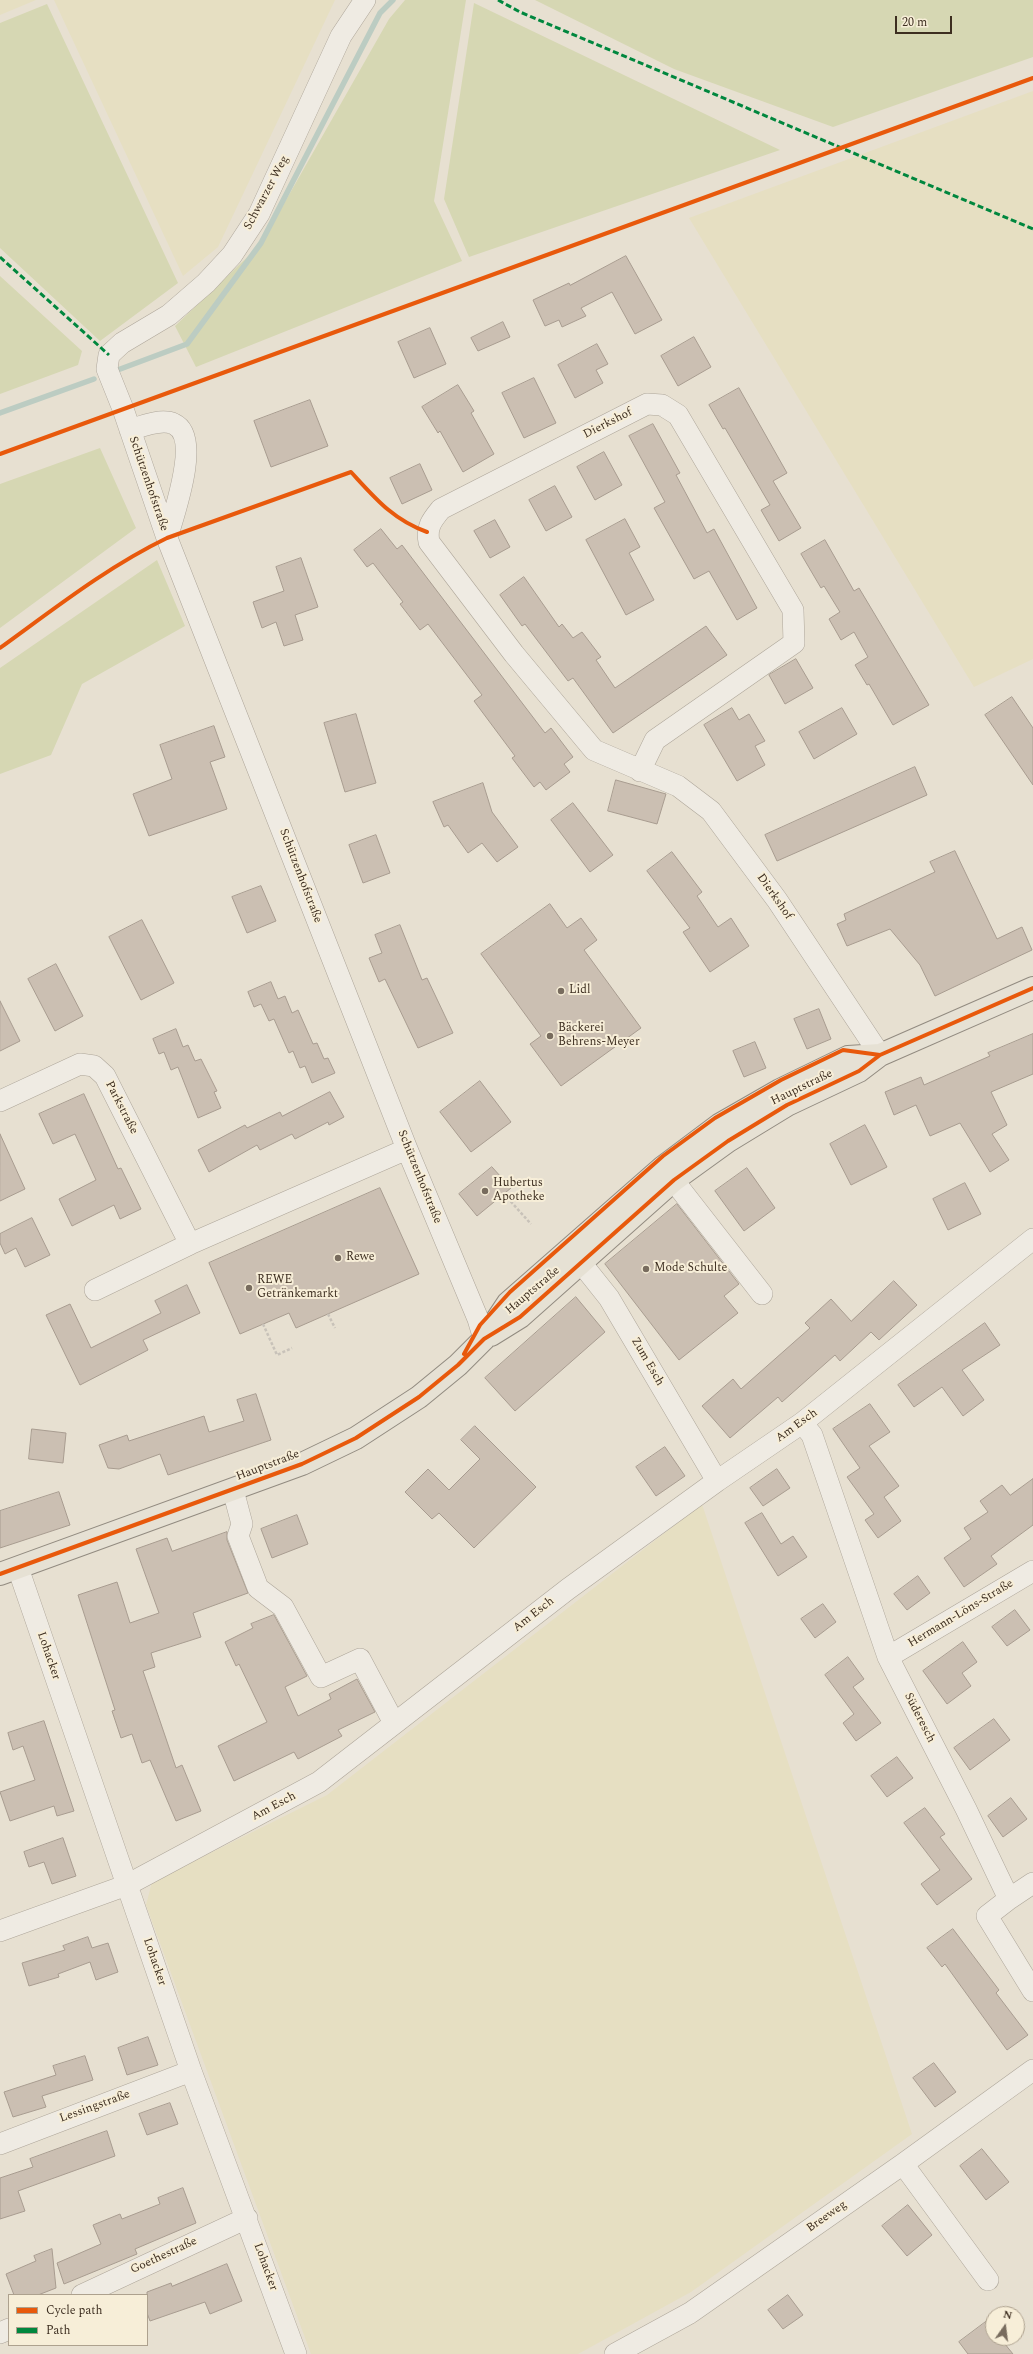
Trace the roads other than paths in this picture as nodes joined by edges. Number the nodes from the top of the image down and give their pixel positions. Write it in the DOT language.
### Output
graph roads {
  1 [pos="364,0"];
  2 [pos="123,409"];
  3 [pos="130,430"];
  4 [pos="167,538"];
  5 [pos="640,771"];
  6 [pos="1033,988"];
  7 [pos="880,1055"];
  8 [pos="0,1101"];
  9 [pos="407,1149"];
  10 [pos="669,1173"];
  11 [pos="1033,1239"];
  12 [pos="190,1244"];
  13 [pos="576,1255"];
  14 [pos="95,1290"];
  15 [pos="762,1294"];
  16 [pos="484,1340"];
  17 [pos="802,1423"];
  18 [pos="717,1481"];
  19 [pos="233,1490"];
  20 [pos="9,1571"];
  21 [pos="1033,1571"];
  22 [pos="888,1657"];
  23 [pos="394,1724"];
  24 [pos="1033,1883"];
  25 [pos="127,1885"];
  26 [pos="1009,1899"];
  27 [pos="0,1931"];
  28 [pos="1033,1992"];
  29 [pos="1033,2070"];
  30 [pos="191,2071"];
  31 [pos="0,2144"];
  32 [pos="904,2164"];
  33 [pos="247,2218"];
  34 [pos="988,2280"];
  35 [pos="84,2294"];
  36 [pos="296,2354"];
  37 [pos="615,2354"];
  1 -- 2 [label="street, Schwarzer Weg"];
  2 -- 3 [label="street, Schützenhofstraße"];
  3 -- 4 [label="street, Schützenhofstraße"];
  3 -- 4 [label="street"];
  4 -- 9 [label="street, Schützenhofstraße"];
  5 -- 5 [label="street, Dierkshof"];
  5 -- 7 [label="street, Dierkshof"];
  6 -- 7 [label="main road, Hauptstraße"];
  7 -- 10 [label="main road, Hauptstraße"];
  8 -- 12 [label="street, Parkstraße"];
  9 -- 12 [label="street"];
  9 -- 16 [label="street, Schützenhofstraße"];
  10 -- 13 [label="main road, Hauptstraße"];
  10 -- 15 [label="street"];
  11 -- 17 [label="street, Am Esch"];
  12 -- 14 [label="street"];
  13 -- 16 [label="main road, Hauptstraße"];
  13 -- 18 [label="street, Zum Esch"];
  16 -- 19 [label="main road, Hauptstraße"];
  17 -- 18 [label="street, Am Esch"];
  17 -- 22 [label="street, Süderesch"];
  18 -- 23 [label="street, Am Esch"];
  19 -- 20 [label="main road, Hauptstraße"];
  19 -- 23 [label="street"];
  20 -- 25 [label="street, Lohacker"];
  21 -- 22 [label="street, Hermann-Löns-Straße"];
  22 -- 26 [label="street, Süderesch"];
  23 -- 25 [label="street, Am Esch"];
  24 -- 26 [label="street"];
  25 -- 27 [label="street, Am Esch"];
  25 -- 30 [label="street, Lohacker"];
  26 -- 28 [label="street"];
  29 -- 32 [label="street, Breeweg"];
  30 -- 31 [label="street, Lessingstraße"];
  30 -- 33 [label="street, Lohacker"];
  32 -- 34 [label="street"];
  32 -- 37 [label="street, Breeweg"];
  33 -- 35 [label="street, Goethestraße"];
  33 -- 36 [label="street, Lohacker"];
}
